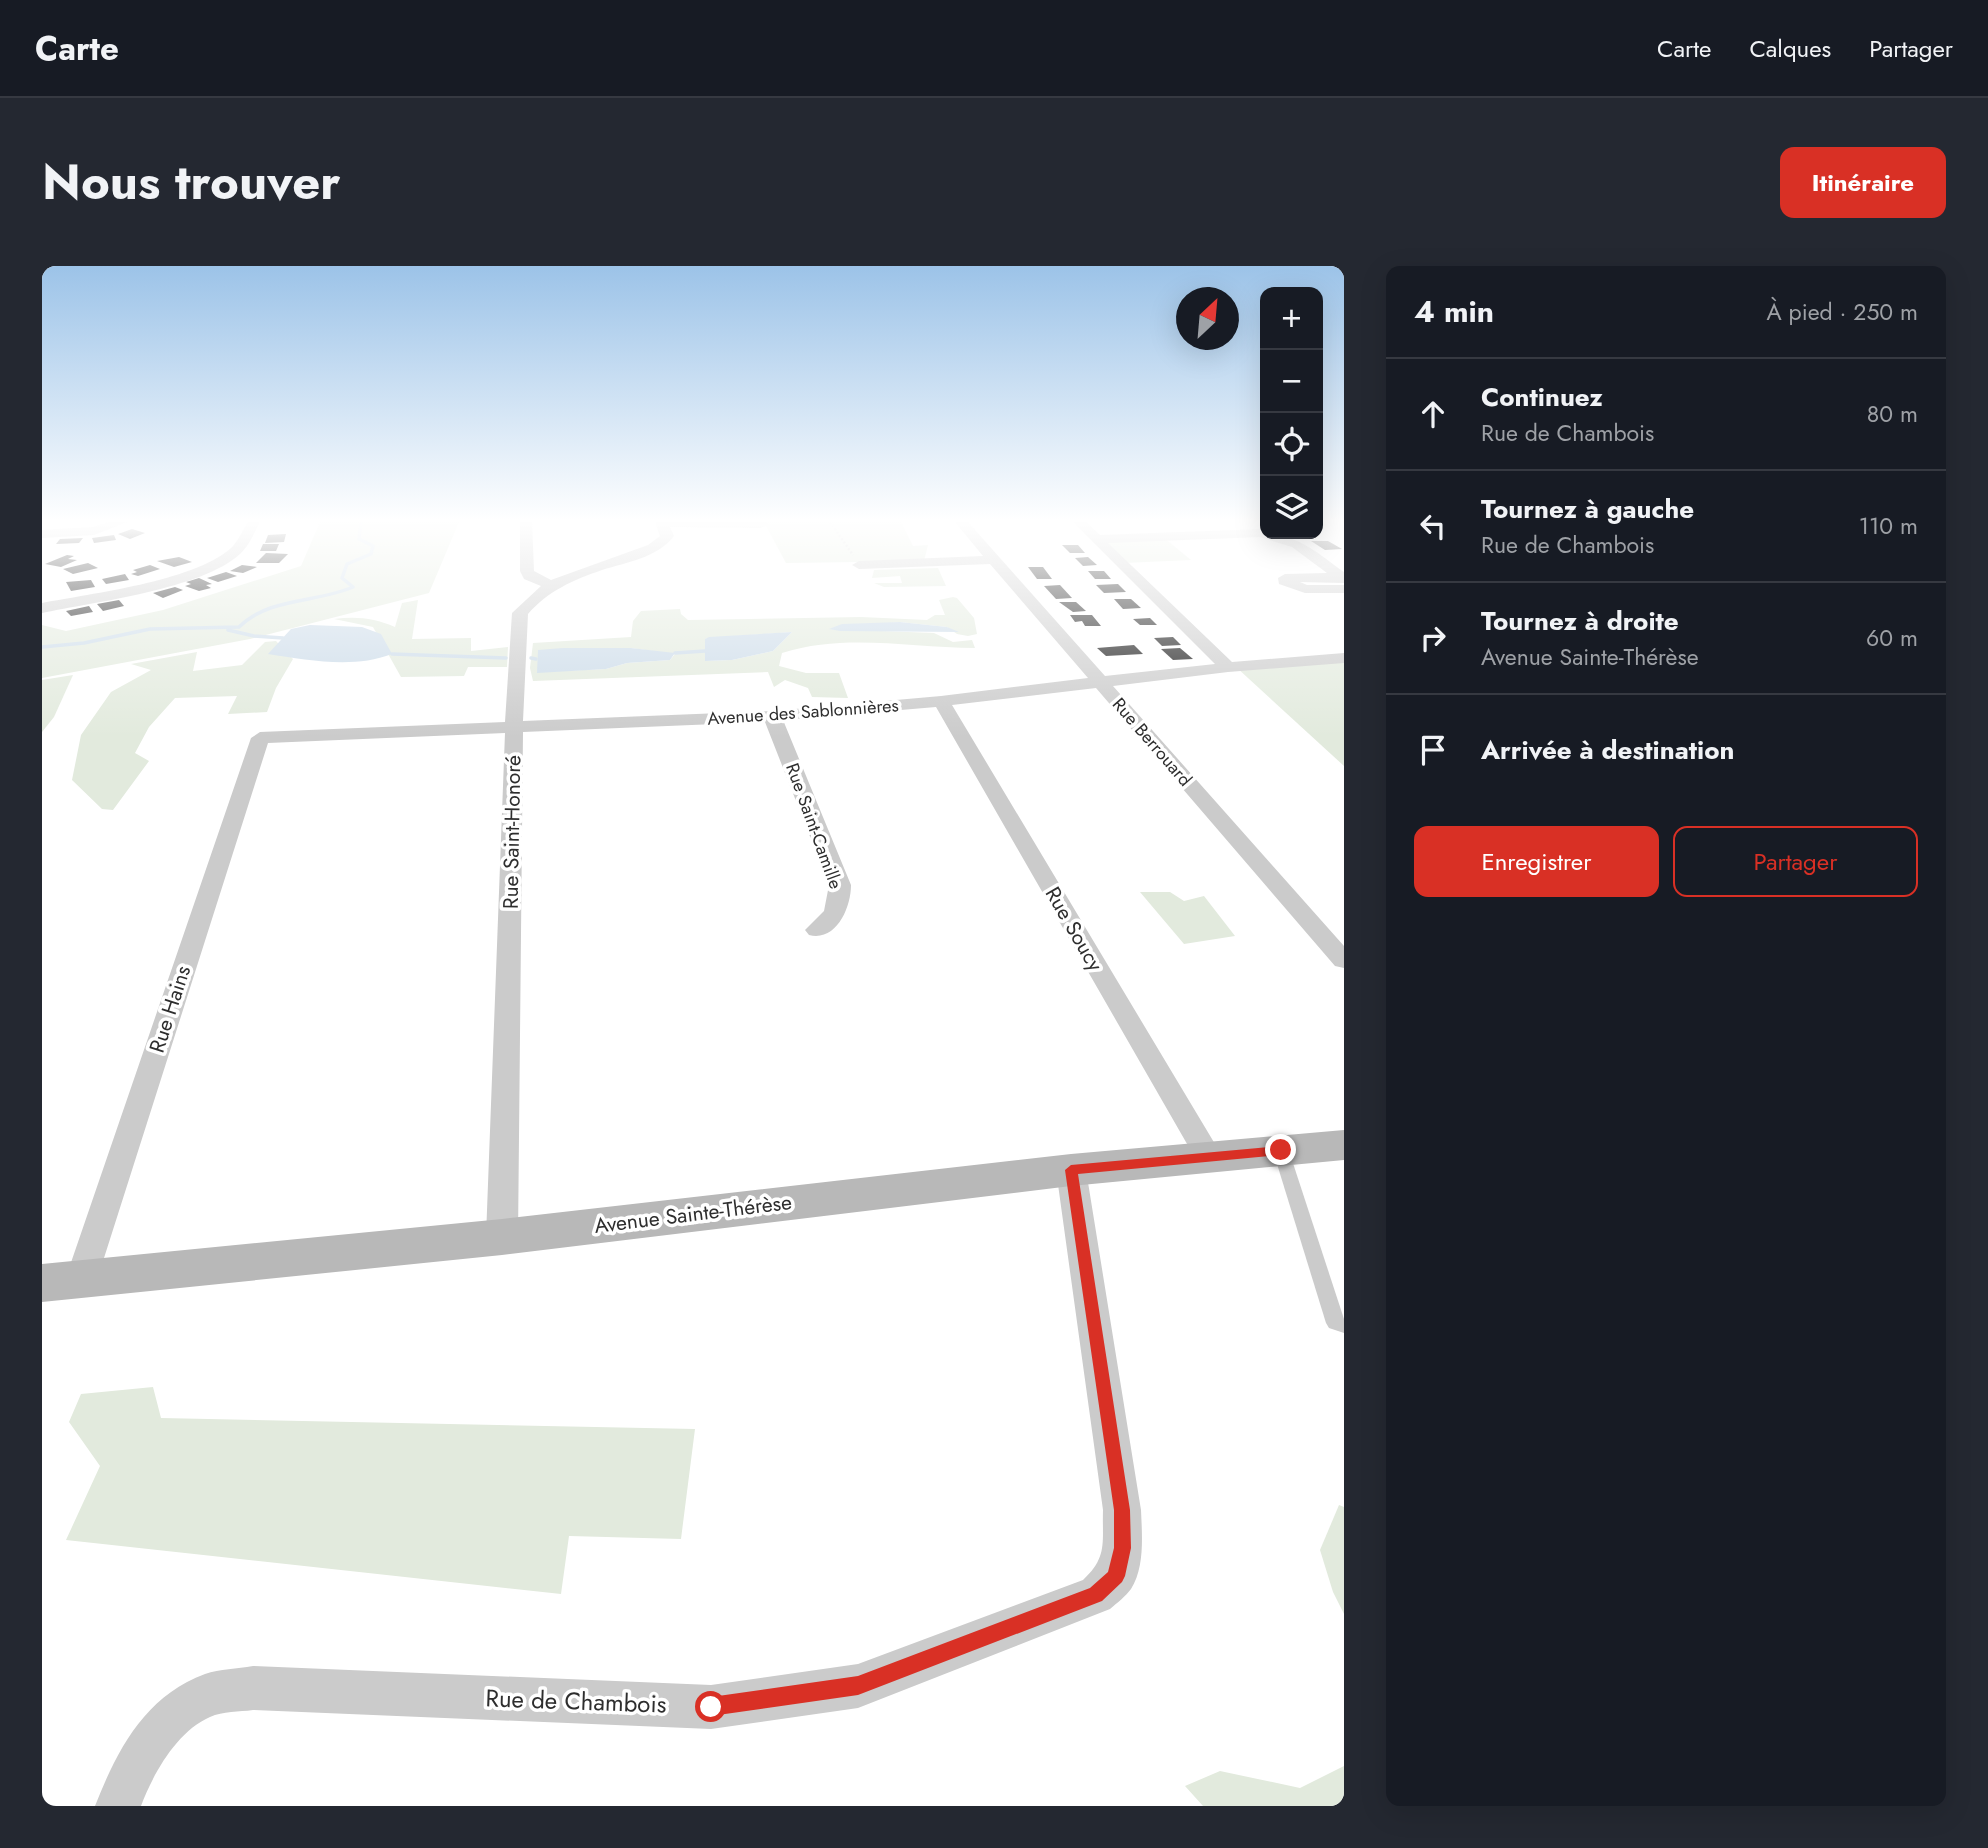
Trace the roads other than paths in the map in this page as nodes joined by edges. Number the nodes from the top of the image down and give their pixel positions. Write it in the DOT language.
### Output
graph roads {
  1 [pos="108,594"];
  2 [pos="539,594"];
  3 [pos="1024,594"];
  4 [pos="1154,594"];
  5 [pos="42,608"];
  6 [pos="1344,658"];
  7 [pos="1228,667"];
  8 [pos="1101,682"];
  9 [pos="941,701"];
  10 [pos="772,716"];
  11 [pos="514,726"];
  12 [pos="260,738"];
  13 [pos="817,930"];
  14 [pos="1344,961"];
  15 [pos="1344,1145"];
  16 [pos="1281,1150"];
  17 [pos="1208,1156"];
  18 [pos="1071,1170"];
  19 [pos="502,1237"];
  20 [pos="62,1281"];
  21 [pos="1344,1326"];
  22 [pos="118,1806"];
  1 -- 5 [label="street"];
  2 -- 11 [label="street, Rue Saint-Honoré"];
  3 -- 8 [label="street, Rue Berrouard"];
  4 -- 7 [label="street"];
  6 -- 7 [label="street, Avenue des Sablonnières"];
  7 -- 8 [label="street, Avenue des Sablonnières"];
  8 -- 9 [label="street, Avenue des Sablonnières"];
  8 -- 14 [label="street, Rue Berrouard"];
  9 -- 10 [label="street, Avenue des Sablonnières"];
  9 -- 17 [label="street, Rue Soucy"];
  10 -- 11 [label="street, Avenue des Sablonnières"];
  10 -- 13 [label="street, Rue Saint-Camille"];
  11 -- 12 [label="street, Avenue des Sablonnières"];
  11 -- 19 [label="street, Rue Saint-Honoré"];
  12 -- 20 [label="street, Rue Hains"];
  15 -- 16 [label="street, Avenue Sainte-Thérèse"];
  16 -- 17 [label="street, Avenue Sainte-Thérèse"];
  16 -- 21 [label="lane"];
  17 -- 18 [label="street, Avenue Sainte-Thérèse"];
  18 -- 19 [label="street, Avenue Sainte-Thérèse"];
  18 -- 22 [label="street, Rue de Chambois"];
  19 -- 20 [label="street, Avenue Sainte-Thérèse"];
}
